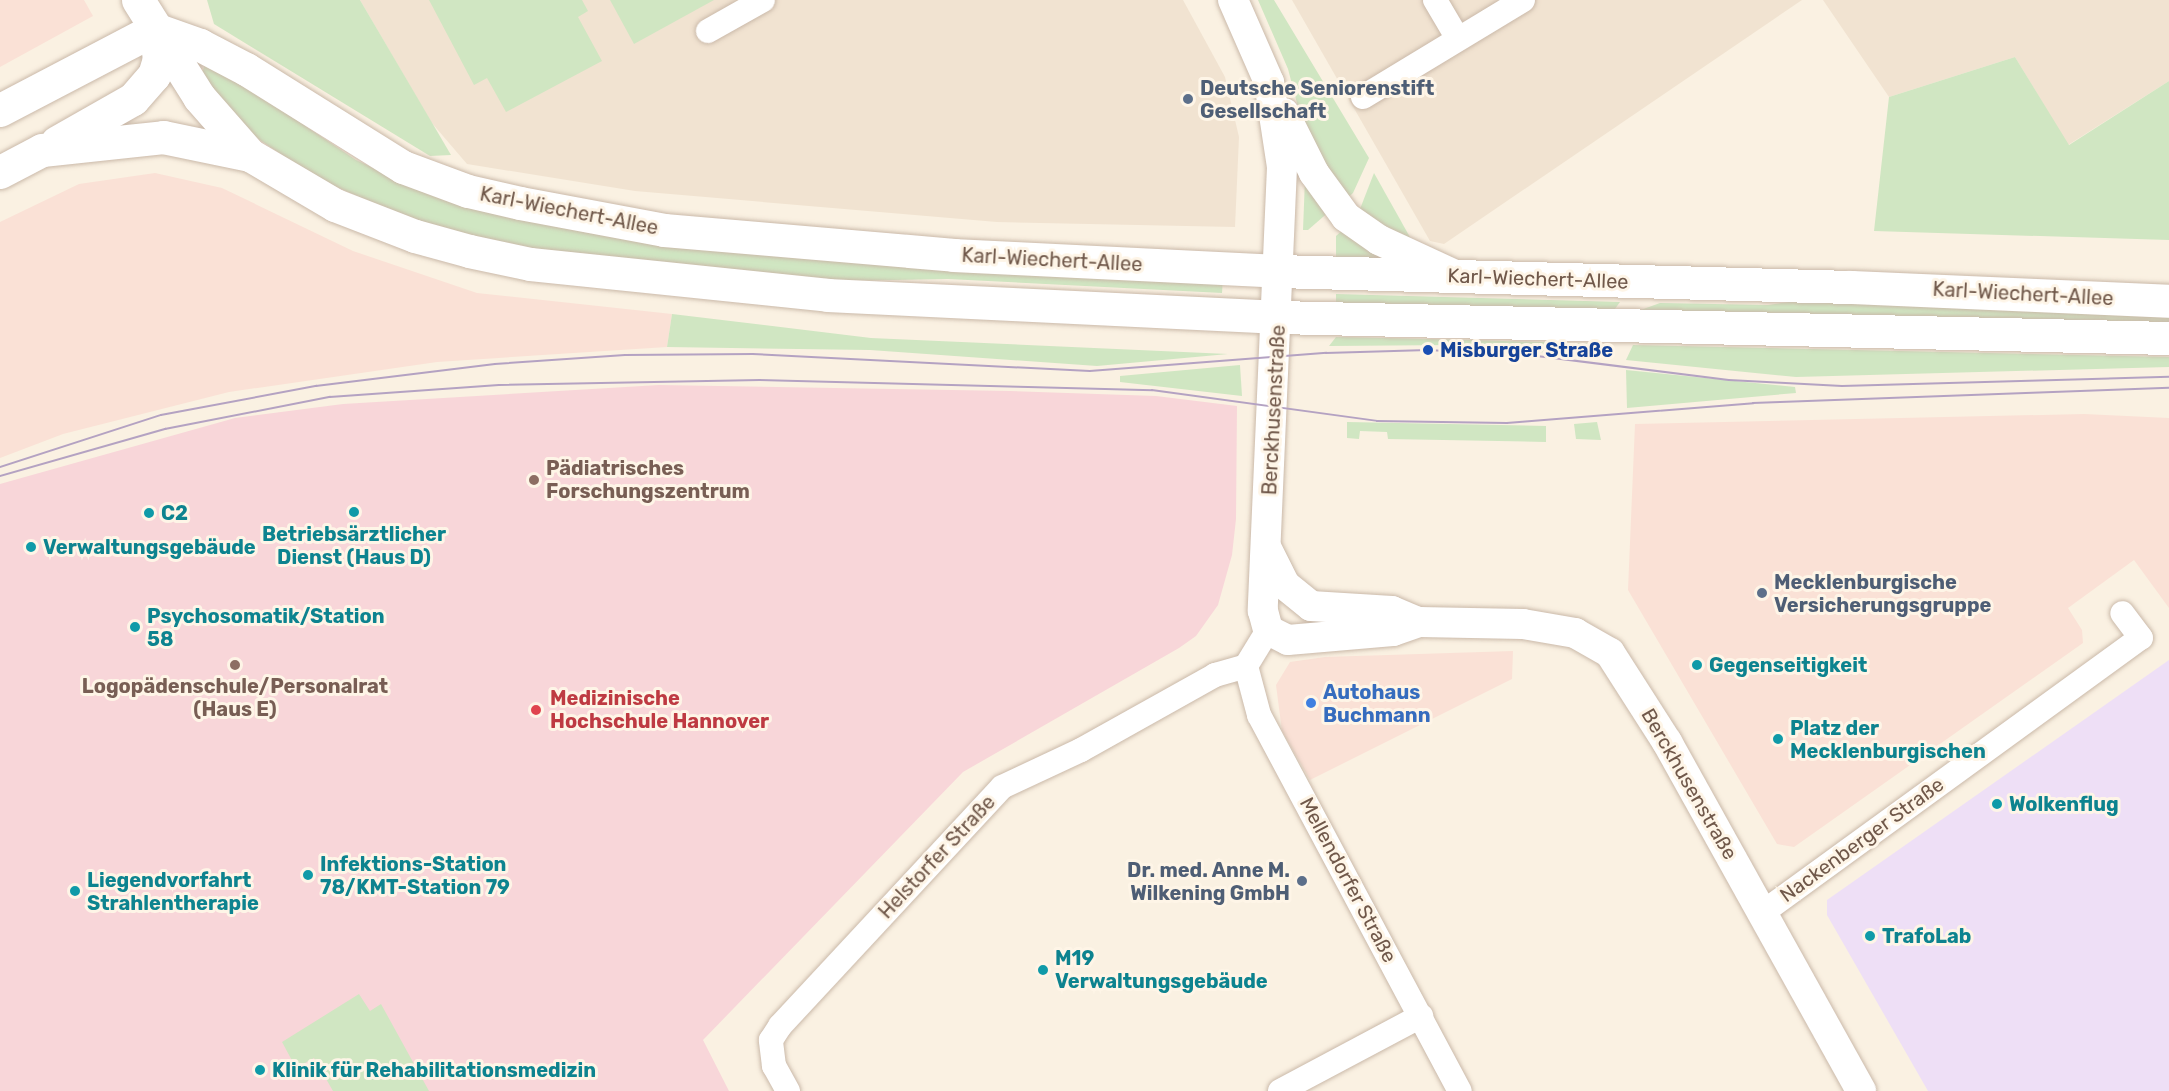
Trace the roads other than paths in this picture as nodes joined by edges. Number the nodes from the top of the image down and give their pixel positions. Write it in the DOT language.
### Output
graph roads {
  1 [pos="138,0"];
  2 [pos="764,0"];
  3 [pos="1233,0"];
  4 [pos="1435,0"];
  5 [pos="1523,0"];
  6 [pos="155,29"];
  7 [pos="708,31"];
  8 [pos="1458,39"];
  9 [pos="1269,82"];
  10 [pos="1363,97"];
  11 [pos="0,110"];
  12 [pos="42,150"];
  13 [pos="250,155"];
  14 [pos="0,172"];
  15 [pos="1278,272"];
  16 [pos="1458,276"];
  17 [pos="2169,301"];
  18 [pos="1278,317"];
  19 [pos="2169,338"];
  20 [pos="1267,549"];
  21 [pos="2122,613"];
  22 [pos="1419,622"];
  23 [pos="1268,630"];
  24 [pos="1246,666"];
  25 [pos="1762,913"];
  26 [pos="1421,1016"];
  27 [pos="788,1091"];
  28 [pos="1280,1091"];
  29 [pos="1460,1091"];
  30 [pos="1861,1091"];
  1 -- 6 [label="main road"];
  2 -- 7 [label="street"];
  3 -- 9 [label="street"];
  4 -- 8 [label="street"];
  5 -- 8 [label="street"];
  6 -- 11 [label="main road"];
  6 -- 12 [label="main road"];
  6 -- 13 [label="main road"];
  6 -- 15 [label="main road, Karl-Wiechert-Allee"];
  8 -- 10 [label="street"];
  9 -- 15 [label="street"];
  9 -- 16 [label="street"];
  12 -- 13 [label="main road, Karl-Wiechert-Allee"];
  12 -- 14 [label="main road, Karl-Wiechert-Allee"];
  13 -- 18 [label="main road, Karl-Wiechert-Allee"];
  15 -- 16 [label="main road, Karl-Wiechert-Allee"];
  15 -- 18 [label="street, Berckhusenstraße"];
  16 -- 17 [label="main road, Karl-Wiechert-Allee"];
  18 -- 19 [label="main road, Karl-Wiechert-Allee"];
  18 -- 20 [label="street, Berckhusenstraße"];
  20 -- 22 [label="street, Berckhusenstraße"];
  20 -- 23 [label="street, Berckhusenstraße"];
  21 -- 25 [label="street, Nackenberger Straße"];
  22 -- 23 [label="street, Berckhusenstraße"];
  22 -- 25 [label="street, Berckhusenstraße"];
  23 -- 24 [label="street"];
  24 -- 26 [label="street, Mellendorfer Straße"];
  24 -- 27 [label="street, Helstorfer Straße"];
  25 -- 30 [label="street, Berckhusenstraße"];
  26 -- 28 [label="street"];
  26 -- 29 [label="street, Mellendorfer Straße"];
}
